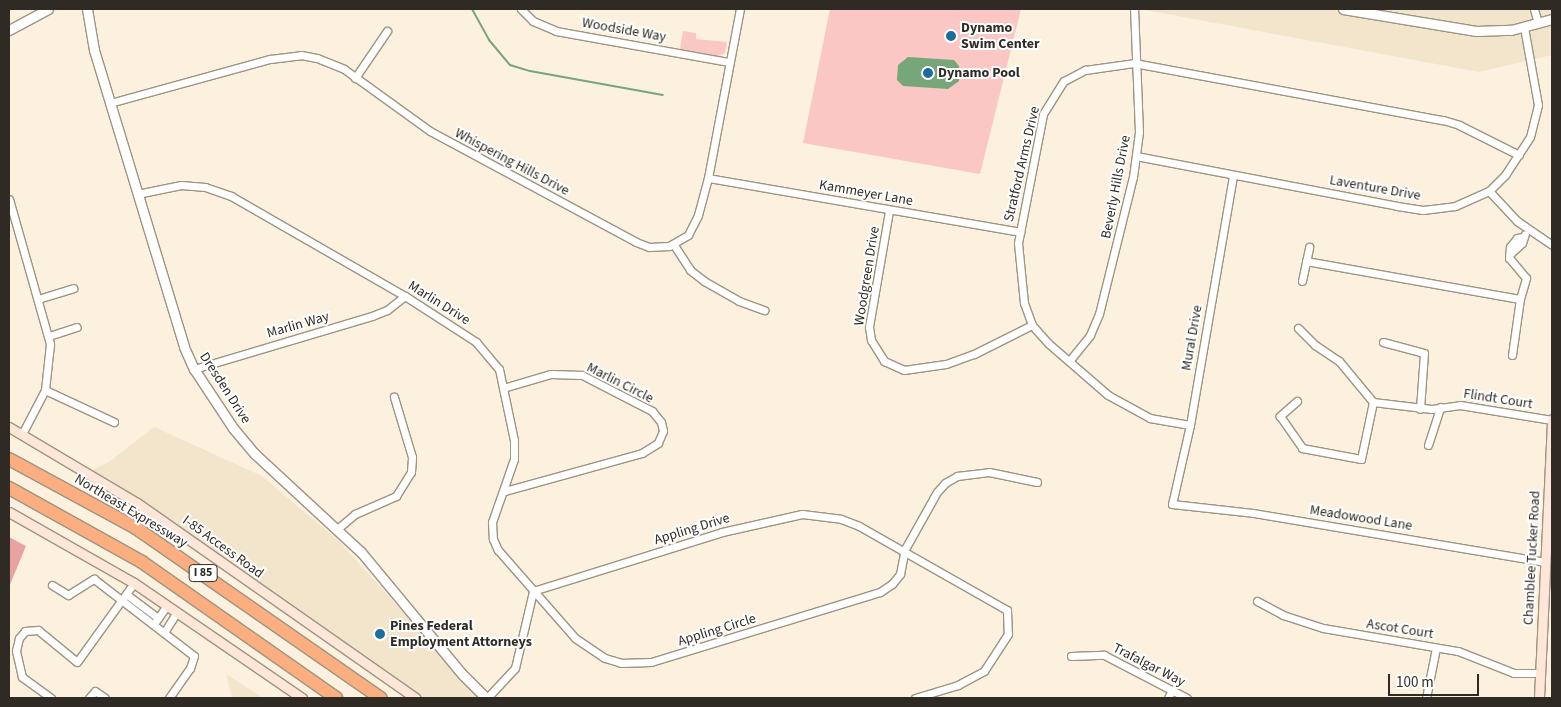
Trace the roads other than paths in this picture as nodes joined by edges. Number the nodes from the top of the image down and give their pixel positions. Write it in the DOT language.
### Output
graph roads {
  1 [pos="48,9"];
  2 [pos="87,9"];
  3 [pos="520,9"];
  4 [pos="740,9"];
  5 [pos="1134,9"];
  6 [pos="1342,9"];
  7 [pos="1534,9"];
  8 [pos="1552,19"];
  9 [pos="1538,23"];
  10 [pos="1524,27"];
  11 [pos="9,30"];
  12 [pos="387,31"];
  13 [pos="729,62"];
  14 [pos="1134,63"];
  15 [pos="355,78"];
  16 [pos="110,103"];
  17 [pos="1519,155"];
  18 [pos="1136,156"];
  19 [pos="1232,176"];
  20 [pos="708,178"];
  21 [pos="1489,191"];
  22 [pos="137,194"];
  23 [pos="9,199"];
  24 [pos="889,210"];
  25 [pos="1528,230"];
  26 [pos="1020,232"];
  27 [pos="674,245"];
  28 [pos="1552,245"];
  29 [pos="1309,247"];
  30 [pos="1306,261"];
  31 [pos="1302,281"];
  32 [pos="74,288"];
  33 [pos="405,296"];
  34 [pos="38,299"];
  35 [pos="1520,299"];
  36 [pos="764,310"];
  37 [pos="1032,324"];
  38 [pos="77,327"];
  39 [pos="1298,328"];
  40 [pos="48,336"];
  41 [pos="1383,342"];
  42 [pos="1512,355"];
  43 [pos="1070,360"];
  44 [pos="194,369"];
  45 [pos="503,388"];
  46 [pos="45,390"];
  47 [pos="394,397"];
  48 [pos="1297,401"];
  49 [pos="1373,402"];
  50 [pos="1440,407"];
  51 [pos="1420,409"];
  52 [pos="1552,419"];
  53 [pos="114,422"];
  54 [pos="1190,425"];
  55 [pos="9,427"];
  56 [pos="22,434"];
  57 [pos="1428,445"];
  58 [pos="11,458"];
  59 [pos="1037,482"];
  60 [pos="9,488"];
  61 [pos="505,490"];
  62 [pos="1550,497"];
  63 [pos="1172,504"];
  64 [pos="9,512"];
  65 [pos="336,530"];
  66 [pos="905,549"];
  67 [pos="1545,562"];
  68 [pos="134,583"];
  69 [pos="52,585"];
  70 [pos="533,590"];
  71 [pos="125,597"];
  72 [pos="1257,601"];
  73 [pos="167,605"];
  74 [pos="177,612"];
  75 [pos="156,620"];
  76 [pos="165,631"];
  77 [pos="1436,648"];
  78 [pos="1071,656"];
  79 [pos="1540,674"];
  80 [pos="1172,690"];
  81 [pos="51,698"];
  82 [pos="89,698"];
  83 [pos="105,698"];
  84 [pos="170,698"];
  85 [pos="302,698"];
  86 [pos="336,698"];
  87 [pos="380,698"];
  88 [pos="415,698"];
  89 [pos="487,698"];
  90 [pos="915,698"];
  91 [pos="1168,698"];
  92 [pos="1187,698"];
  93 [pos="1426,698"];
  94 [pos="1539,698"];
  1 -- 11 [label="street"];
  2 -- 16 [label="street, Dresden Drive"];
  3 -- 13 [label="street, Woodside Way"];
  4 -- 13 [label="street"];
  5 -- 14 [label="street, Beverly Hills Drive"];
  6 -- 10 [label="street"];
  7 -- 9 [label="street"];
  8 -- 9 [label="street"];
  9 -- 10 [label="street"];
  10 -- 17 [label="street, Laventure Drive"];
  12 -- 15 [label="street"];
  13 -- 20 [label="street"];
  14 -- 17 [label="street, Stratford Arms Drive"];
  14 -- 18 [label="street, Beverly Hills Drive"];
  14 -- 26 [label="street, Stratford Arms Drive"];
  15 -- 16 [label="street, Whispering Hills Drive"];
  15 -- 27 [label="street, Whispering Hills Drive"];
  16 -- 22 [label="street, Dresden Drive"];
  17 -- 21 [label="street, Laventure Drive"];
  18 -- 19 [label="street, Laventure Drive"];
  18 -- 43 [label="street, Beverly Hills Drive"];
  19 -- 21 [label="street, Laventure Drive"];
  19 -- 54 [label="street, Mural Drive"];
  20 -- 24 [label="street, Kammeyer Lane"];
  20 -- 27 [label="street"];
  21 -- 25 [label="street"];
  22 -- 33 [label="street, Marlin Drive"];
  22 -- 44 [label="street, Dresden Drive"];
  23 -- 34 [label="street"];
  24 -- 26 [label="street, Kammeyer Lane"];
  24 -- 37 [label="street, Woodgreen Drive"];
  25 -- 28 [label="street"];
  25 -- 35 [label="street"];
  26 -- 37 [label="street, Stratford Arms Drive"];
  27 -- 36 [label="street"];
  29 -- 30 [label="street"];
  30 -- 31 [label="street"];
  30 -- 35 [label="street"];
  32 -- 34 [label="street"];
  33 -- 44 [label="street, Marlin Way"];
  33 -- 45 [label="street, Marlin Drive"];
  34 -- 40 [label="street"];
  35 -- 42 [label="street"];
  37 -- 43 [label="street, Stratford Arms Drive"];
  38 -- 40 [label="street"];
  39 -- 49 [label="street"];
  40 -- 46 [label="street"];
  41 -- 51 [label="street"];
  43 -- 54 [label="street, Stratford Arms Drive"];
  44 -- 65 [label="street, Dresden Drive"];
  45 -- 61 [label="street, Marlin Drive"];
  45 -- 61 [label="street, Marlin Circle"];
  46 -- 53 [label="street"];
  46 -- 56 [label="street"];
  47 -- 65 [label="street"];
  48 -- 49 [label="street"];
  49 -- 51 [label="street, Flindt Court"];
  50 -- 51 [label="street, Flindt Court"];
  50 -- 52 [label="street, Flindt Court"];
  50 -- 57 [label="street"];
  52 -- 62 [label="main road, Chamblee Tucker Road"];
  54 -- 63 [label="street, Mural Drive"];
  55 -- 56 [label="main road, I-85 Access Road"];
  56 -- 88 [label="main road, I-85 Access Road"];
  58 -- 87 [label="highway, Northeast Expressway / I 85"];
  59 -- 66 [label="street"];
  60 -- 86 [label="highway, I 85"];
  61 -- 70 [label="street, Marlin Drive"];
  62 -- 67 [label="main road, Chamblee Tucker Road"];
  63 -- 67 [label="street, Meadowood Lane"];
  64 -- 68 [label="main road"];
  65 -- 89 [label="street, Dresden Drive"];
  66 -- 70 [label="street, Appling Drive"];
  66 -- 70 [label="street, Appling Circle"];
  66 -- 90 [label="street, Appling Drive"];
  67 -- 79 [label="main road, Chamblee Tucker Road"];
  68 -- 71 [label="street"];
  68 -- 73 [label="main road"];
  69 -- 71 [label="street"];
  70 -- 89 [label="street"];
  71 -- 75 [label="street"];
  71 -- 81 [label="street"];
  72 -- 77 [label="street, Ascot Court"];
  73 -- 74 [label="main road"];
  73 -- 75 [label="street"];
  74 -- 76 [label="street"];
  74 -- 85 [label="main road"];
  75 -- 76 [label="street"];
  76 -- 84 [label="street"];
  77 -- 79 [label="street, Ascot Court"];
  77 -- 93 [label="street"];
  78 -- 80 [label="street, Trafalgar Way"];
  79 -- 94 [label="main road, Chamblee Tucker Road"];
  80 -- 91 [label="street"];
  80 -- 92 [label="street, Trafalgar Way"];
  82 -- 83 [label="street"];
}
